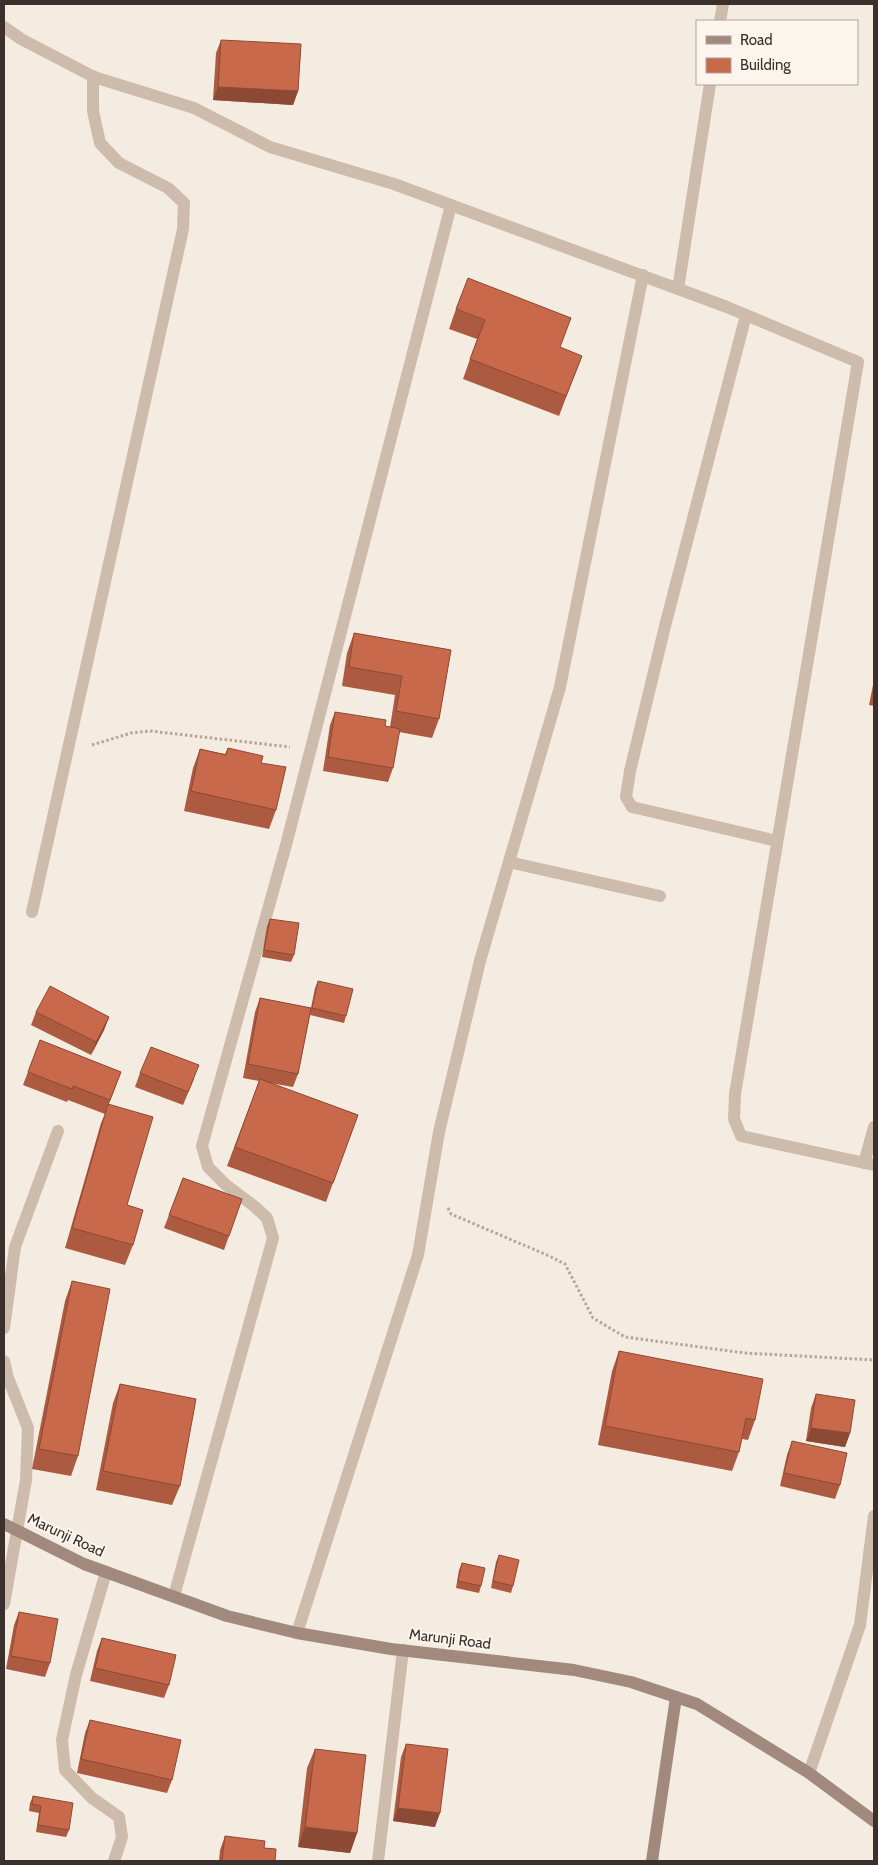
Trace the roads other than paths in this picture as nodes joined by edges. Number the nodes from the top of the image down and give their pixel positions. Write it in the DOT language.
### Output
graph roads {
  1 [pos="723,4"];
  2 [pos="720,20"];
  3 [pos="4,27"];
  4 [pos="93,76"];
  5 [pos="710,85"];
  6 [pos="451,206"];
  7 [pos="643,276"];
  8 [pos="678,289"];
  9 [pos="746,315"];
  10 [pos="777,841"];
  11 [pos="509,862"];
  12 [pos="660,896"];
  13 [pos="32,912"];
  14 [pos="874,1127"];
  15 [pos="58,1131"];
  16 [pos="869,1164"];
  17 [pos="4,1328"];
  18 [pos="4,1361"];
  19 [pos="874,1516"];
  20 [pos="4,1524"];
  21 [pos="17,1530"];
  22 [pos="106,1572"];
  23 [pos="174,1596"];
  24 [pos="4,1604"];
  25 [pos="297,1633"];
  26 [pos="403,1650"];
  27 [pos="676,1697"];
  28 [pos="809,1773"];
  29 [pos="874,1821"];
  30 [pos="114,1861"];
  31 [pos="378,1861"];
  32 [pos="652,1861"];
  1 -- 2 [label="street"];
  3 -- 4 [label="street"];
  4 -- 6 [label="street"];
  4 -- 13 [label="street"];
  5 -- 8 [label="street"];
  6 -- 7 [label="street"];
  6 -- 23 [label="street"];
  7 -- 8 [label="street"];
  7 -- 11 [label="street"];
  8 -- 9 [label="street"];
  9 -- 10 [label="street"];
  9 -- 10 [label="street"];
  10 -- 16 [label="street"];
  11 -- 12 [label="street"];
  11 -- 25 [label="street"];
  14 -- 16 [label="street"];
  15 -- 17 [label="street"];
  18 -- 21 [label="street"];
  19 -- 28 [label="street"];
  20 -- 21 [label="street, Marunji Road"];
  21 -- 22 [label="street, Marunji Road"];
  21 -- 24 [label="street"];
  22 -- 23 [label="street, Marunji Road"];
  22 -- 30 [label="street"];
  23 -- 25 [label="street, Marunji Road"];
  25 -- 26 [label="street, Marunji Road"];
  26 -- 27 [label="street, Marunji Road"];
  26 -- 31 [label="street"];
  27 -- 28 [label="street, Marunji Road"];
  27 -- 32 [label="street"];
  28 -- 29 [label="street, Marunji Road"];
}
